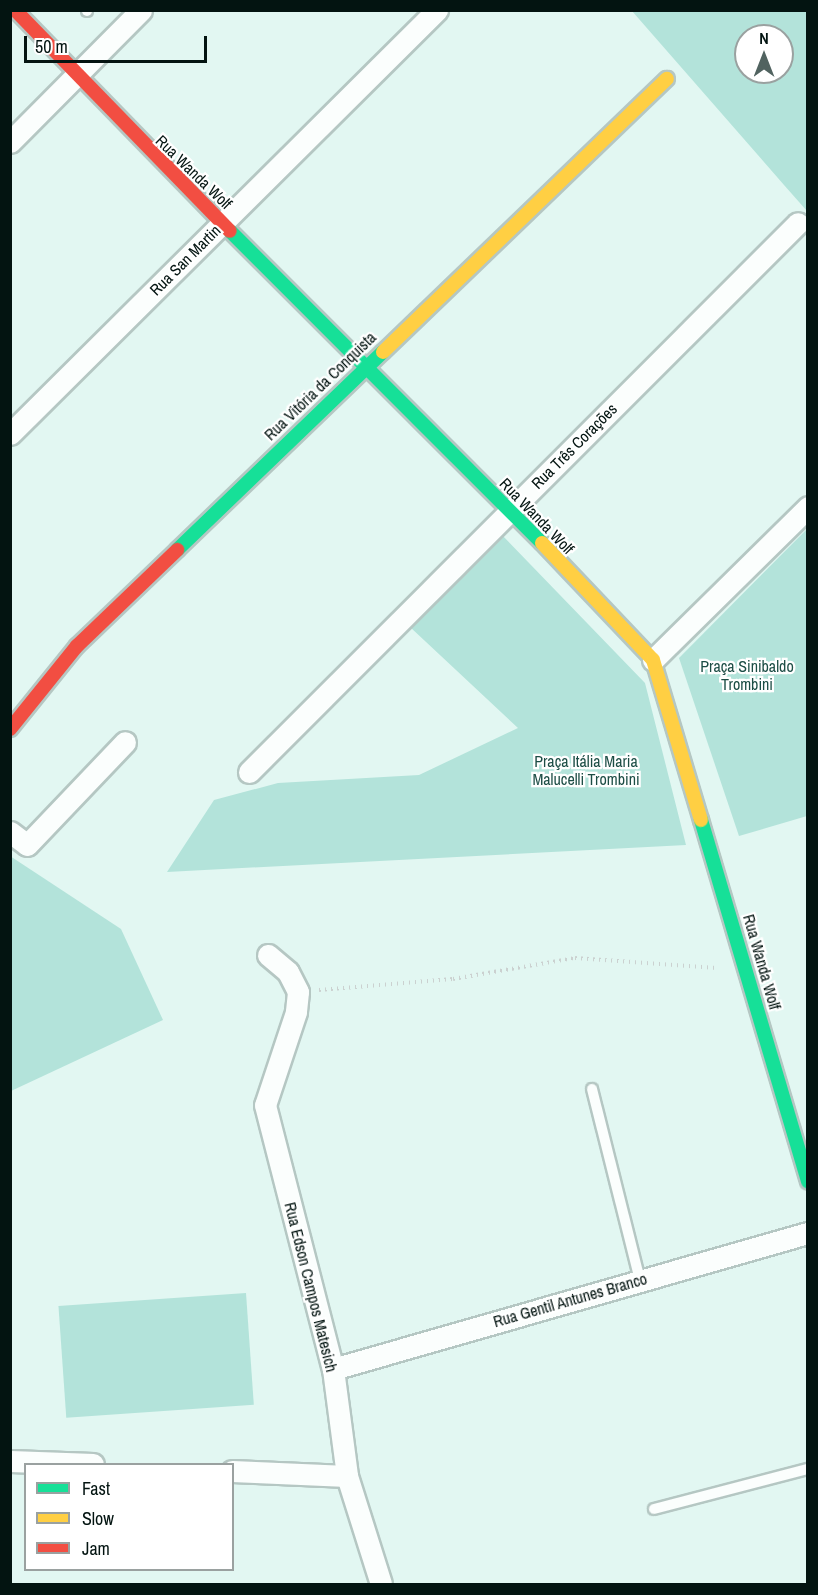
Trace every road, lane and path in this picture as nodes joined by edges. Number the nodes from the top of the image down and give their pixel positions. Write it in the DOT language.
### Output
graph roads {
  1 [pos="15,10"];
  2 [pos="141,10"];
  3 [pos="436,10"];
  4 [pos="77,75"];
  5 [pos="667,79"];
  6 [pos="10,142"];
  7 [pos="223,223"];
  8 [pos="798,223"];
  9 [pos="365,364"];
  10 [pos="10,434"];
  11 [pos="807,507"];
  12 [pos="508,512"];
  13 [pos="653,660"];
  14 [pos="10,729"];
  15 [pos="125,742"];
  16 [pos="249,772"];
  17 [pos="10,832"];
  18 [pos="268,955"];
  19 [pos="748,970"];
  20 [pos="297,992"];
  21 [pos="592,1089"];
  22 [pos="807,1180"];
  23 [pos="807,1233"];
  24 [pos="640,1280"];
  25 [pos="333,1369"];
  26 [pos="10,1461"];
  27 [pos="65,1463"];
  28 [pos="807,1469"];
  29 [pos="234,1471"];
  30 [pos="347,1476"];
  31 [pos="654,1509"];
  32 [pos="381,1584"];
  1 -- 4 [label="street, Rua Wanda Wolf"];
  2 -- 4 [label="street"];
  3 -- 7 [label="street, Rua San Martin"];
  4 -- 6 [label="street"];
  4 -- 7 [label="street, Rua Wanda Wolf"];
  5 -- 9 [label="street, Rua Vitória da Conquista"];
  7 -- 9 [label="street, Rua Wanda Wolf"];
  7 -- 10 [label="street, Rua San Martin"];
  8 -- 12 [label="street, Rua Três Corações"];
  9 -- 12 [label="street, Rua Wanda Wolf"];
  9 -- 14 [label="street, Rua Vitória da Conquista"];
  11 -- 13 [label="street"];
  12 -- 13 [label="street, Rua Wanda Wolf"];
  12 -- 16 [label="street, Rua Três Corações"];
  13 -- 19 [label="street, Rua Wanda Wolf"];
  15 -- 17 [label="street"];
  18 -- 20 [label="street"];
  19 -- 20 [label="path"];
  19 -- 22 [label="street, Rua Wanda Wolf"];
  20 -- 25 [label="street, Rua Edson Campos Matesich"];
  21 -- 24 [label="lane"];
  23 -- 24 [label="street, Rua Gentil Antunes Branco"];
  24 -- 25 [label="street, Rua Gentil Antunes Branco"];
  25 -- 30 [label="street, Rua Edson Campos Matesich"];
  26 -- 27 [label="street"];
  28 -- 31 [label="lane"];
  29 -- 30 [label="street"];
  30 -- 32 [label="street, Rua Edson Campos Matesich"];
}
